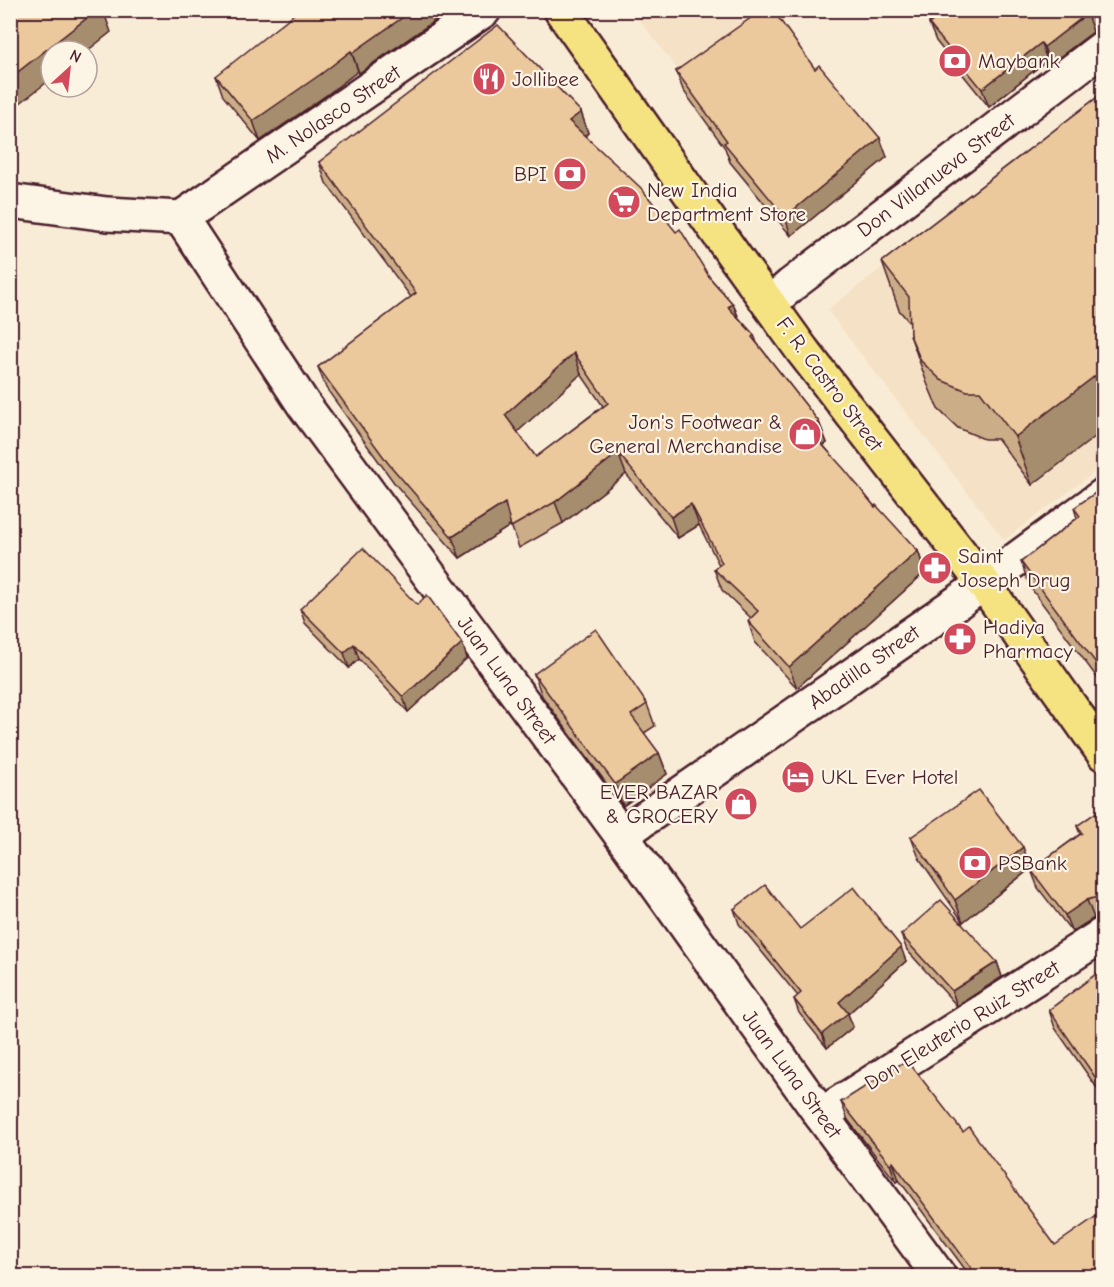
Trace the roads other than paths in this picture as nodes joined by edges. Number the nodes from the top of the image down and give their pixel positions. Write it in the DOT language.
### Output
graph roads {
  1 [pos="484,10"];
  2 [pos="561,10"];
  3 [pos="1104,47"];
  4 [pos="10,201"];
  5 [pos="181,218"];
  6 [pos="769,304"];
  7 [pos="1104,495"];
  8 [pos="984,584"];
  9 [pos="1104,754"];
  10 [pos="621,835"];
  11 [pos="1104,934"];
  12 [pos="821,1115"];
  13 [pos="939,1276"];
  1 -- 5 [label="street, M. Nolasco Street"];
  2 -- 6 [label="main road, F. R. Castro Street"];
  3 -- 6 [label="street, Don Villanueva Street"];
  4 -- 5 [label="street"];
  5 -- 10 [label="street, Juan Luna Street"];
  6 -- 8 [label="main road, F. R. Castro Street"];
  7 -- 8 [label="street, Abadilla Street"];
  8 -- 9 [label="main road, F. R. Castro Street"];
  8 -- 10 [label="street, Abadilla Street"];
  10 -- 12 [label="street, Juan Luna Street"];
  11 -- 12 [label="street, Don Eleuterio Ruiz Street"];
  12 -- 13 [label="street, Juan Luna Street"];
}
